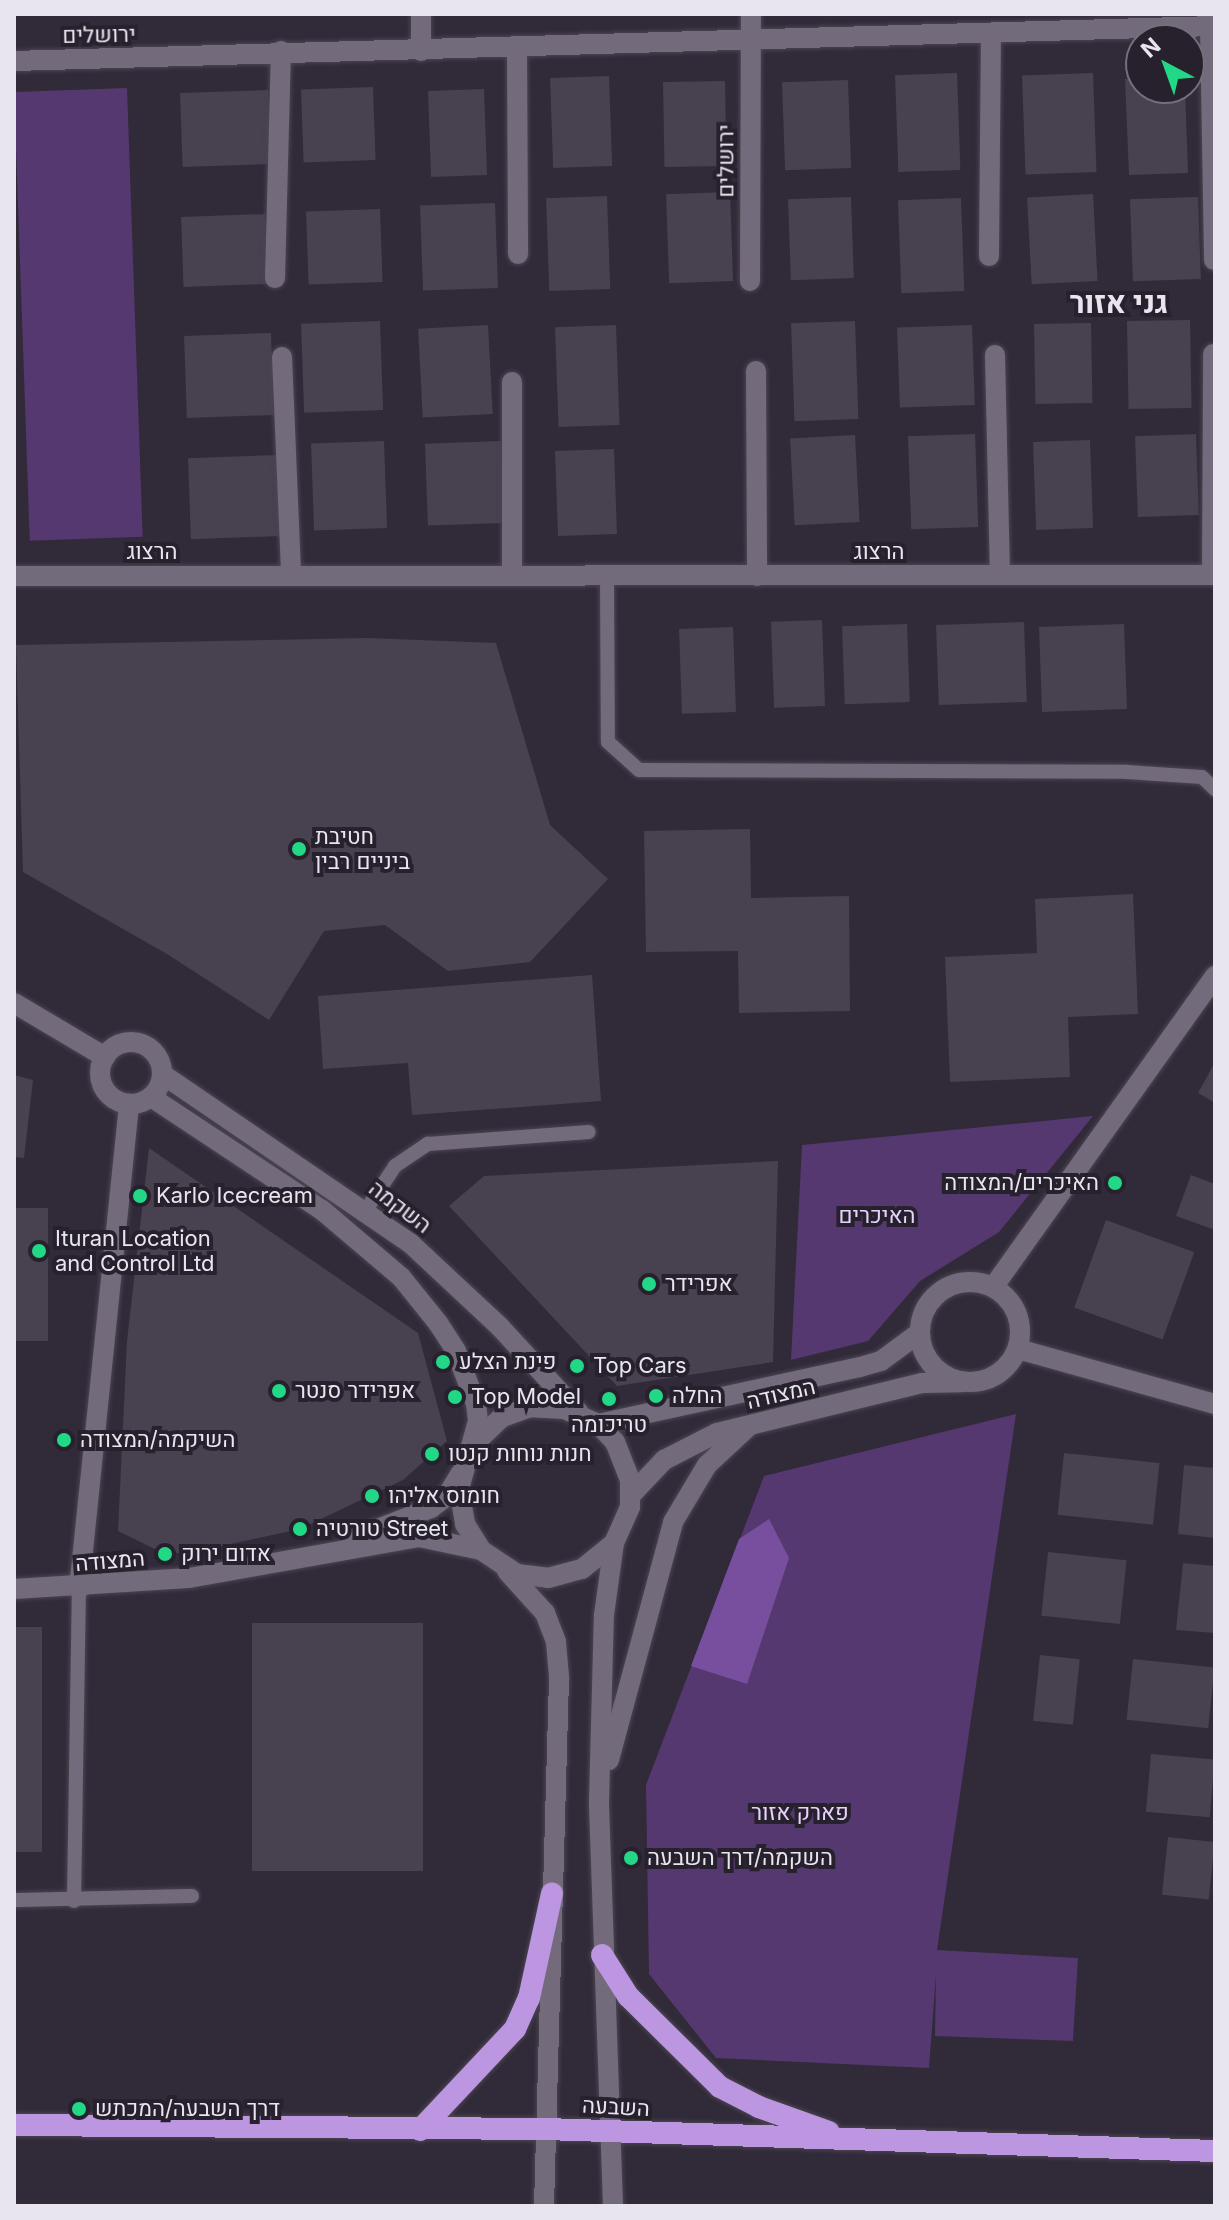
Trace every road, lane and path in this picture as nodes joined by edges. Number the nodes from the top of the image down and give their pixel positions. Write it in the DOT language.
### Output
graph roads {
  1 [pos="421,14"];
  2 [pos="751,14"];
  3 [pos="1116,22"];
  4 [pos="1213,26"];
  5 [pos="991,33"];
  6 [pos="749,41"];
  7 [pos="517,48"];
  8 [pos="281,51"];
  9 [pos="421,51"];
  10 [pos="14,61"];
  11 [pos="518,254"];
  12 [pos="989,256"];
  13 [pos="1214,260"];
  14 [pos="275,278"];
  15 [pos="750,281"];
  16 [pos="1213,354"];
  17 [pos="995,355"];
  18 [pos="282,357"];
  19 [pos="756,371"];
  20 [pos="512,382"];
  21 [pos="1000,575"];
  22 [pos="1214,575"];
  23 [pos="14,576"];
  24 [pos="291,576"];
  25 [pos="512,576"];
  26 [pos="607,576"];
  27 [pos="757,576"];
  28 [pos="1215,789"];
  29 [pos="1215,976"];
  30 [pos="14,1003"];
  31 [pos="105,1057"];
  32 [pos="162,1074"];
  33 [pos="151,1097"];
  34 [pos="129,1104"];
  35 [pos="589,1132"];
  36 [pos="366,1210"];
  37 [pos="994,1286"];
  38 [pos="919,1333"];
  39 [pos="1018,1349"];
  40 [pos="961,1382"];
  41 [pos="1215,1404"];
  42 [pos="579,1413"];
  43 [pos="598,1424"];
  44 [pos="749,1426"];
  45 [pos="474,1444"];
  46 [pos="461,1473"];
  47 [pos="631,1495"];
  48 [pos="614,1543"];
  49 [pos="481,1550"];
  50 [pos="303,1559"];
  51 [pos="503,1568"];
  52 [pos="14,1589"];
  53 [pos="79,1589"];
  54 [pos="599,1802"];
  55 [pos="552,1893"];
  56 [pos="192,1896"];
  57 [pos="14,1900"];
  58 [pos="74,1901"];
  59 [pos="602,1955"];
  60 [pos="14,2125"];
  61 [pos="545,2129"];
  62 [pos="420,2130"];
  63 [pos="612,2133"];
  64 [pos="869,2142"];
  65 [pos="1215,2151"];
  66 [pos="544,2206"];
  67 [pos="613,2206"];
  1 -- 9 [label="street"];
  2 -- 6 [label="street, ירושלים"];
  3 -- 4 [label="street, ירושלים"];
  3 -- 5 [label="street, ירושלים"];
  4 -- 13 [label="street, ירושלים"];
  5 -- 6 [label="street, ירושלים"];
  5 -- 12 [label="street"];
  6 -- 7 [label="street, ירושלים"];
  6 -- 15 [label="street, ירושלים"];
  7 -- 9 [label="street, ירושלים"];
  7 -- 11 [label="street"];
  8 -- 9 [label="street, ירושלים"];
  8 -- 10 [label="street, ירושלים"];
  8 -- 14 [label="street"];
  16 -- 22 [label="street, הרצוג"];
  17 -- 21 [label="street"];
  18 -- 24 [label="street"];
  19 -- 27 [label="street"];
  20 -- 25 [label="street"];
  21 -- 22 [label="street, הרצוג"];
  21 -- 27 [label="street, הרצוג"];
  23 -- 24 [label="street, הרצוג"];
  24 -- 25 [label="street, הרצוג"];
  25 -- 26 [label="street, הרצוג"];
  26 -- 27 [label="street, הרצוג"];
  26 -- 28 [label="lane"];
  29 -- 37 [label="street"];
  30 -- 31 [label="street"];
  31 -- 32 [label="street"];
  31 -- 34 [label="street"];
  32 -- 33 [label="street"];
  32 -- 36 [label="street, השקמה"];
  33 -- 34 [label="street"];
  33 -- 45 [label="street"];
  34 -- 53 [label="street"];
  35 -- 36 [label="lane"];
  36 -- 42 [label="street, השקמה"];
  37 -- 38 [label="street"];
  37 -- 39 [label="street"];
  38 -- 40 [label="street"];
  38 -- 43 [label="street, המצודה"];
  39 -- 40 [label="street"];
  39 -- 41 [label="street"];
  40 -- 44 [label="street, המצודה"];
  42 -- 43 [label="street"];
  42 -- 45 [label="street"];
  43 -- 47 [label="street"];
  44 -- 47 [label="street, המצודה"];
  44 -- 54 [label="street"];
  45 -- 46 [label="street"];
  46 -- 49 [label="street"];
  46 -- 50 [label="street, המצודה"];
  47 -- 48 [label="street"];
  48 -- 51 [label="street"];
  48 -- 54 [label="street"];
  49 -- 50 [label="street, המצודה"];
  49 -- 51 [label="street"];
  50 -- 53 [label="street, המצודה"];
  51 -- 55 [label="street"];
  52 -- 53 [label="street, המצודה"];
  53 -- 58 [label="lane"];
  54 -- 59 [label="street"];
  55 -- 61 [label="street"];
  55 -- 62 [label="highway"];
  56 -- 58 [label="lane"];
  57 -- 58 [label="lane"];
  59 -- 63 [label="street"];
  59 -- 64 [label="highway"];
  60 -- 62 [label="highway, השבעה"];
  61 -- 62 [label="highway, השבעה"];
  61 -- 63 [label="highway, השבעה"];
  61 -- 66 [label="street"];
  63 -- 64 [label="highway, השבעה"];
  63 -- 67 [label="street"];
  64 -- 65 [label="highway, השבעה"];
}
